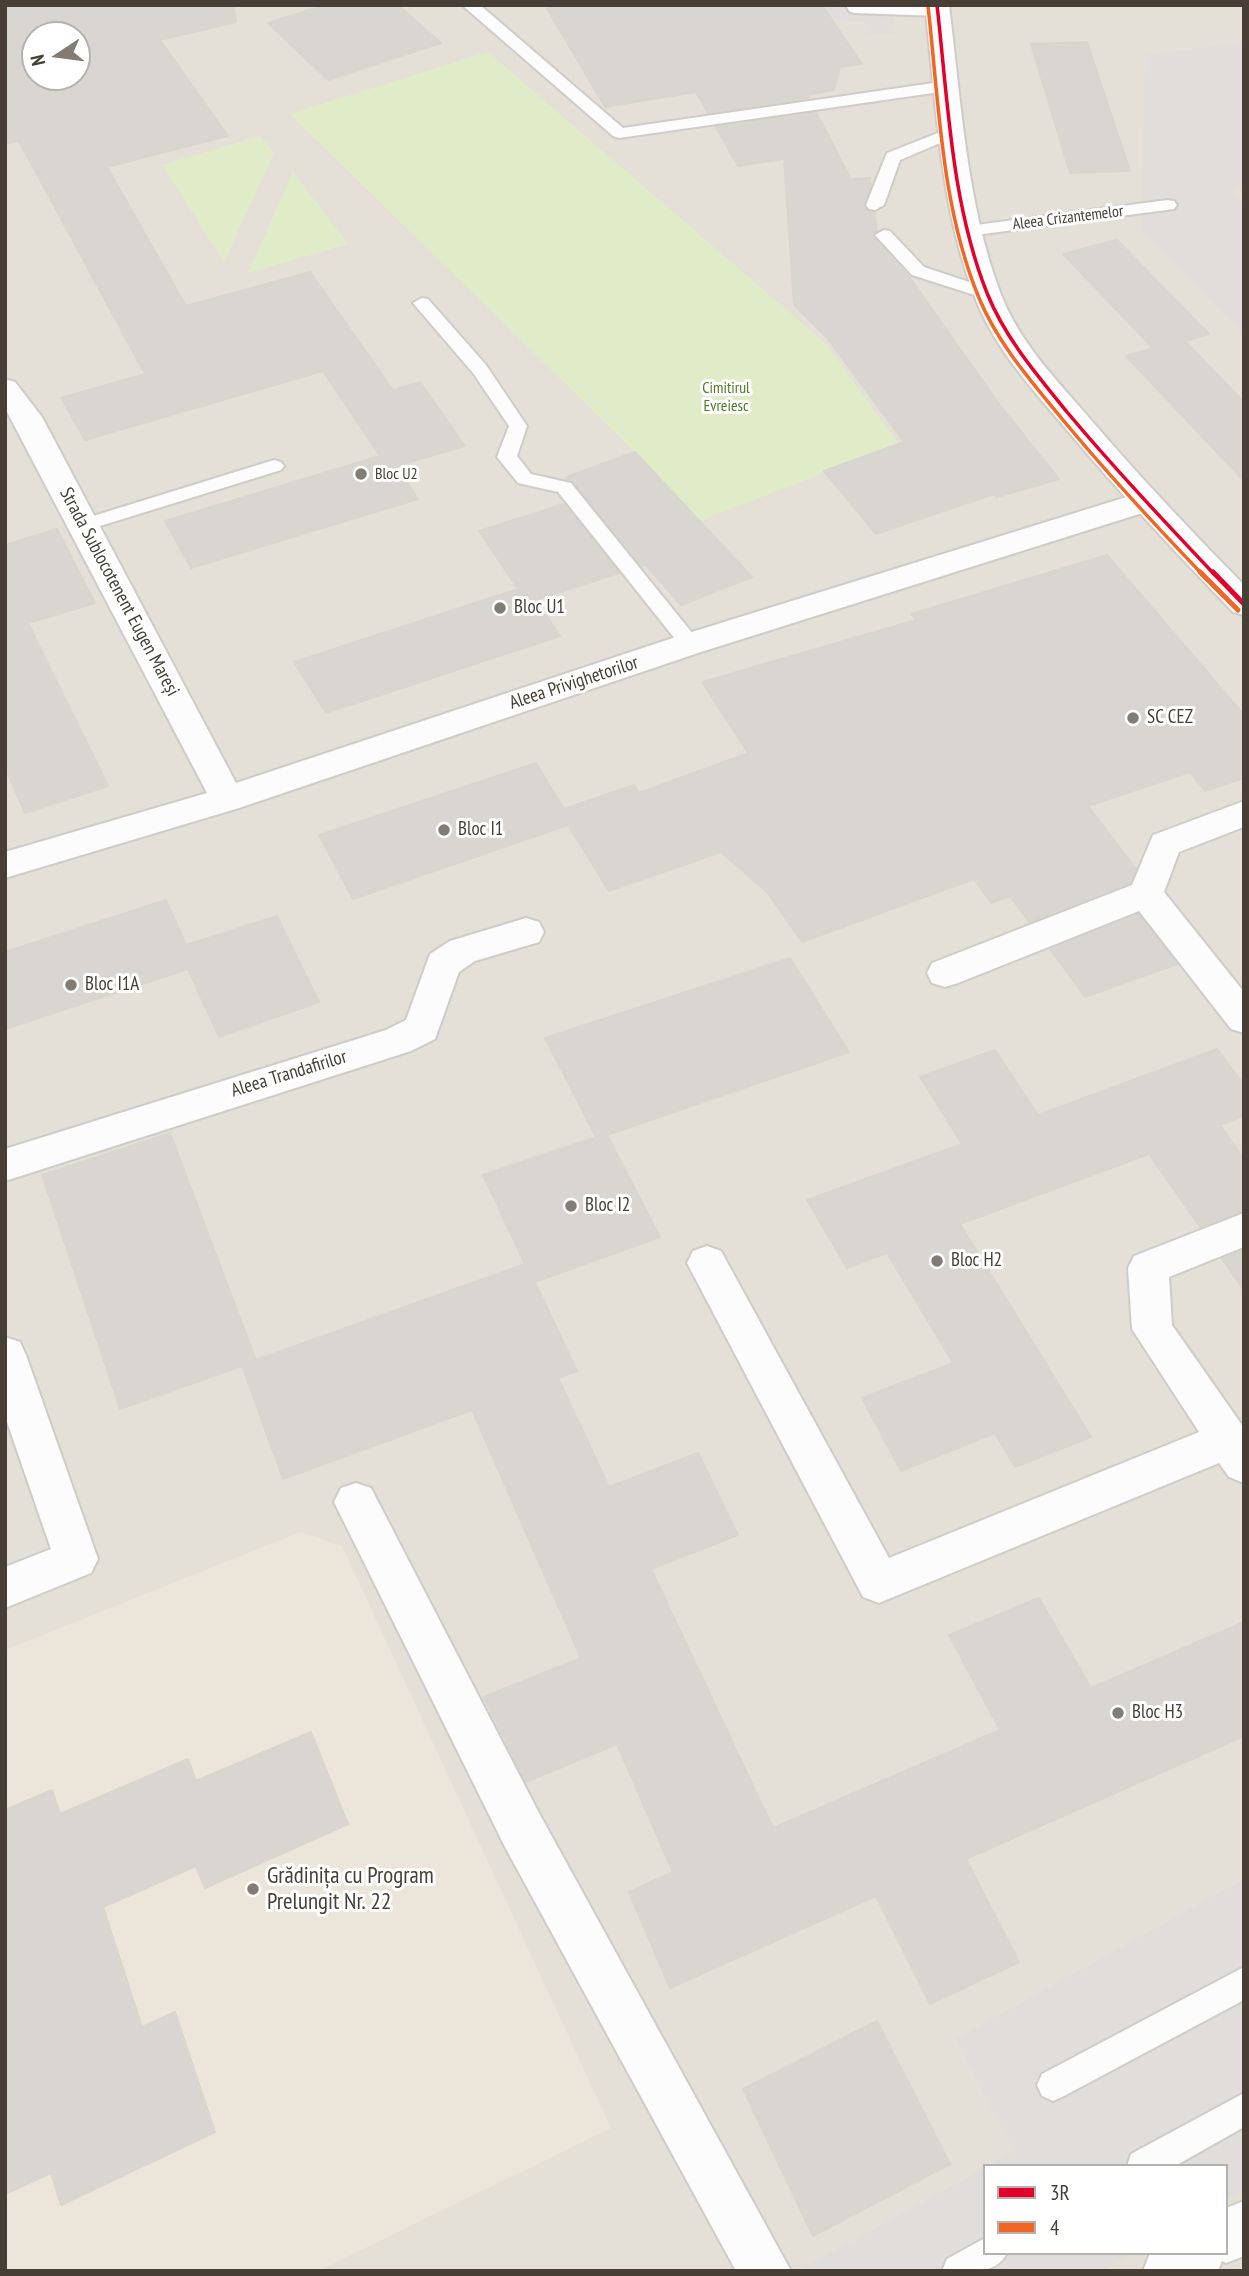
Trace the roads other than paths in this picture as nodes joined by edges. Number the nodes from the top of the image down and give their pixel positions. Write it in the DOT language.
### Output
graph roads {
  1 [pos="470,5"];
  2 [pos="849,6"];
  3 [pos="938,8"];
  4 [pos="947,86"];
  5 [pos="953,132"];
  6 [pos="875,205"];
  7 [pos="1168,205"];
  8 [pos="968,231"];
  9 [pos="884,235"];
  10 [pos="987,294"];
  11 [pos="422,303"];
  12 [pos="5,388"];
  13 [pos="16,420"];
  14 [pos="274,466"];
  15 [pos="1144,502"];
  16 [pos="84,526"];
  17 [pos="1244,604"];
  18 [pos="690,644"];
  19 [pos="227,799"];
  20 [pos="1244,813"];
  21 [pos="5,865"];
  22 [pos="1146,894"];
  23 [pos="526,932"];
  24 [pos="945,973"];
  25 [pos="1244,1019"];
  26 [pos="5,1165"];
  27 [pos="1244,1229"];
  28 [pos="706,1263"];
  29 [pos="5,1355"];
  30 [pos="1236,1452"];
  31 [pos="355,1502"];
  32 [pos="5,1588"];
  33 [pos="1240,1994"];
  34 [pos="1053,2085"];
  35 [pos="1244,2109"];
  36 [pos="1147,2164"];
  37 [pos="1244,2227"];
  38 [pos="1228,2236"];
  39 [pos="987,2255"];
  40 [pos="1196,2255"];
  41 [pos="765,2271"];
  42 [pos="959,2271"];
  43 [pos="1169,2271"];
  1 -- 4 [label="lane"];
  2 -- 3 [label="lane"];
  3 -- 4 [label="street"];
  4 -- 5 [label="street"];
  5 -- 6 [label="lane"];
  5 -- 8 [label="street"];
  7 -- 8 [label="lane, Aleea Crizantemelor"];
  8 -- 10 [label="street"];
  9 -- 10 [label="lane"];
  10 -- 15 [label="street"];
  11 -- 18 [label="lane"];
  12 -- 13 [label="street, Strada Sublocotenent Eugen Mareși"];
  13 -- 16 [label="street, Strada Sublocotenent Eugen Mareși"];
  14 -- 16 [label="lane"];
  15 -- 17 [label="street"];
  15 -- 18 [label="street, Aleea Privighetorilor"];
  16 -- 19 [label="street, Strada Sublocotenent Eugen Mareși"];
  18 -- 19 [label="street, Aleea Privighetorilor"];
  19 -- 21 [label="street, Aleea Privighetorilor"];
  20 -- 22 [label="street"];
  22 -- 24 [label="street"];
  22 -- 25 [label="street"];
  23 -- 26 [label="street, Aleea Trandafirilor"];
  27 -- 30 [label="street"];
  28 -- 30 [label="street"];
  29 -- 32 [label="street"];
  31 -- 41 [label="street"];
  33 -- 34 [label="lane"];
  35 -- 36 [label="lane"];
  37 -- 38 [label="street"];
  39 -- 42 [label="lane"];
  40 -- 43 [label="street"];
}
